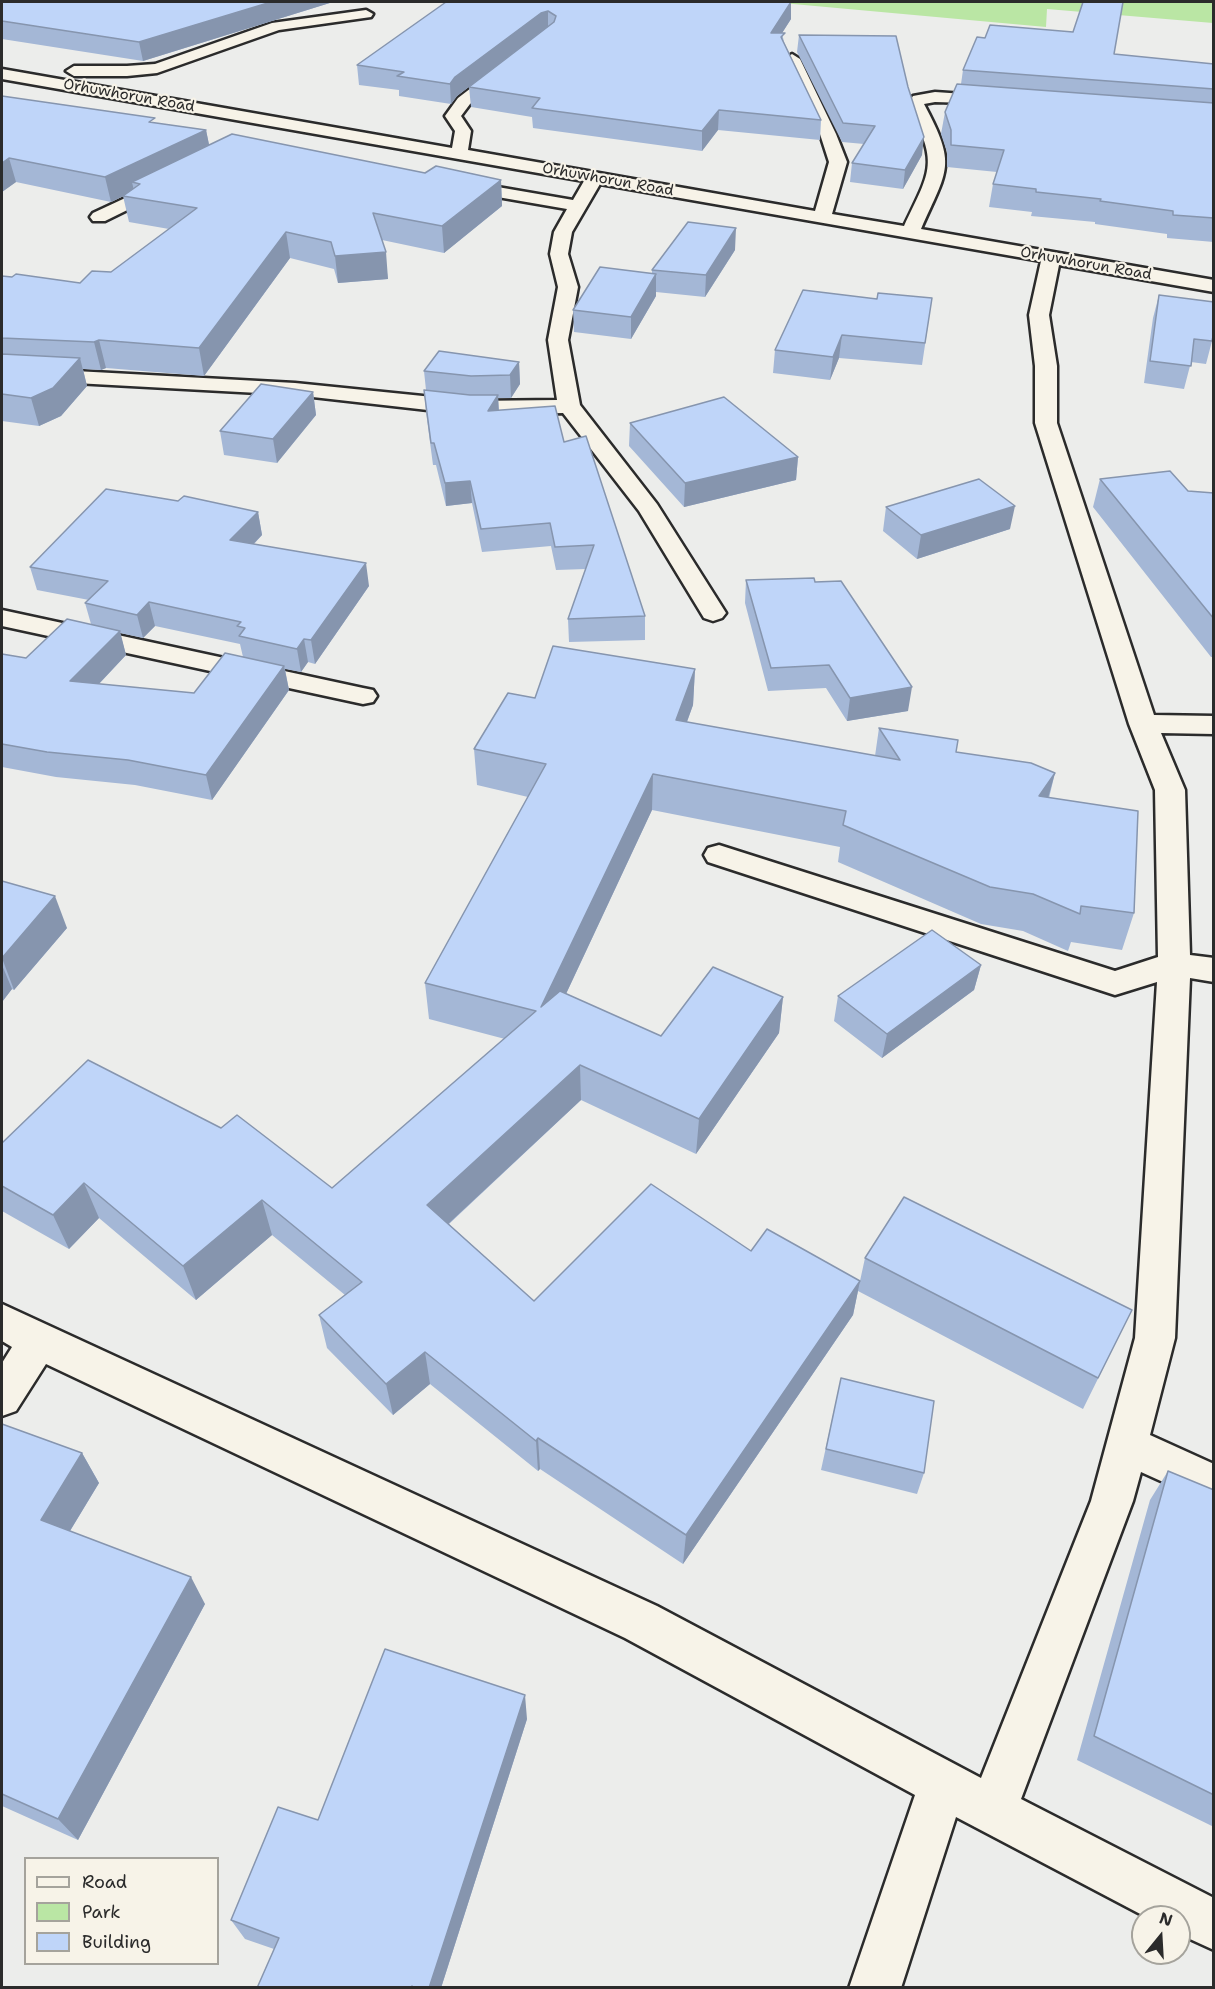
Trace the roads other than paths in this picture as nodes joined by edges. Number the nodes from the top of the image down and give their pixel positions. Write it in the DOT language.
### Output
graph roads {
  1 [pos="366,14"];
  2 [pos="790,55"];
  3 [pos="520,58"];
  4 [pos="9,75"];
  5 [pos="2,88"];
  6 [pos="1016,103"];
  7 [pos="288,124"];
  8 [pos="259,139"];
  9 [pos="459,154"];
  10 [pos="179,178"];
  11 [pos="594,178"];
  12 [pos="439,182"];
  13 [pos="579,206"];
  14 [pos="99,217"];
  15 [pos="822,218"];
  16 [pos="910,233"];
  17 [pos="1051,258"];
  18 [pos="1214,286"];
  19 [pos="2,373"];
  20 [pos="569,406"];
  21 [pos="713,613"];
  22 [pos="2,618"];
  23 [pos="363,696"];
  24 [pos="1143,724"];
  25 [pos="1214,725"];
  26 [pos="719,855"];
  27 [pos="1174,964"];
  28 [pos="1214,970"];
  29 [pos="20,1331"];
  30 [pos="2,1398"];
  31 [pos="1127,1445"];
  32 [pos="1214,1485"];
  33 [pos="943,1784"];
  34 [pos="993,1809"];
  35 [pos="1214,1925"];
  36 [pos="875,1988"];
  1 -- 4 [label="street"];
  2 -- 15 [label="street"];
  3 -- 9 [label="street"];
  4 -- 5 [label="street"];
  4 -- 7 [label="street, Orhuwhorun Road"];
  6 -- 16 [label="street"];
  7 -- 8 [label="street"];
  7 -- 9 [label="street, Orhuwhorun Road"];
  9 -- 11 [label="street, Orhuwhorun Road"];
  10 -- 14 [label="street"];
  11 -- 13 [label="street"];
  11 -- 15 [label="street, Orhuwhorun Road"];
  12 -- 13 [label="street"];
  13 -- 20 [label="street"];
  15 -- 16 [label="street, Orhuwhorun Road"];
  16 -- 17 [label="street, Orhuwhorun Road"];
  17 -- 18 [label="street, Orhuwhorun Road"];
  17 -- 24 [label="street"];
  19 -- 20 [label="street"];
  20 -- 21 [label="street"];
  22 -- 23 [label="street"];
  24 -- 25 [label="street"];
  24 -- 27 [label="street"];
  26 -- 27 [label="street"];
  27 -- 28 [label="street"];
  27 -- 31 [label="street"];
  29 -- 30 [label="street"];
  29 -- 33 [label="street"];
  31 -- 32 [label="street"];
  31 -- 34 [label="street"];
  33 -- 34 [label="street"];
  33 -- 36 [label="street"];
  34 -- 35 [label="street"];
}
